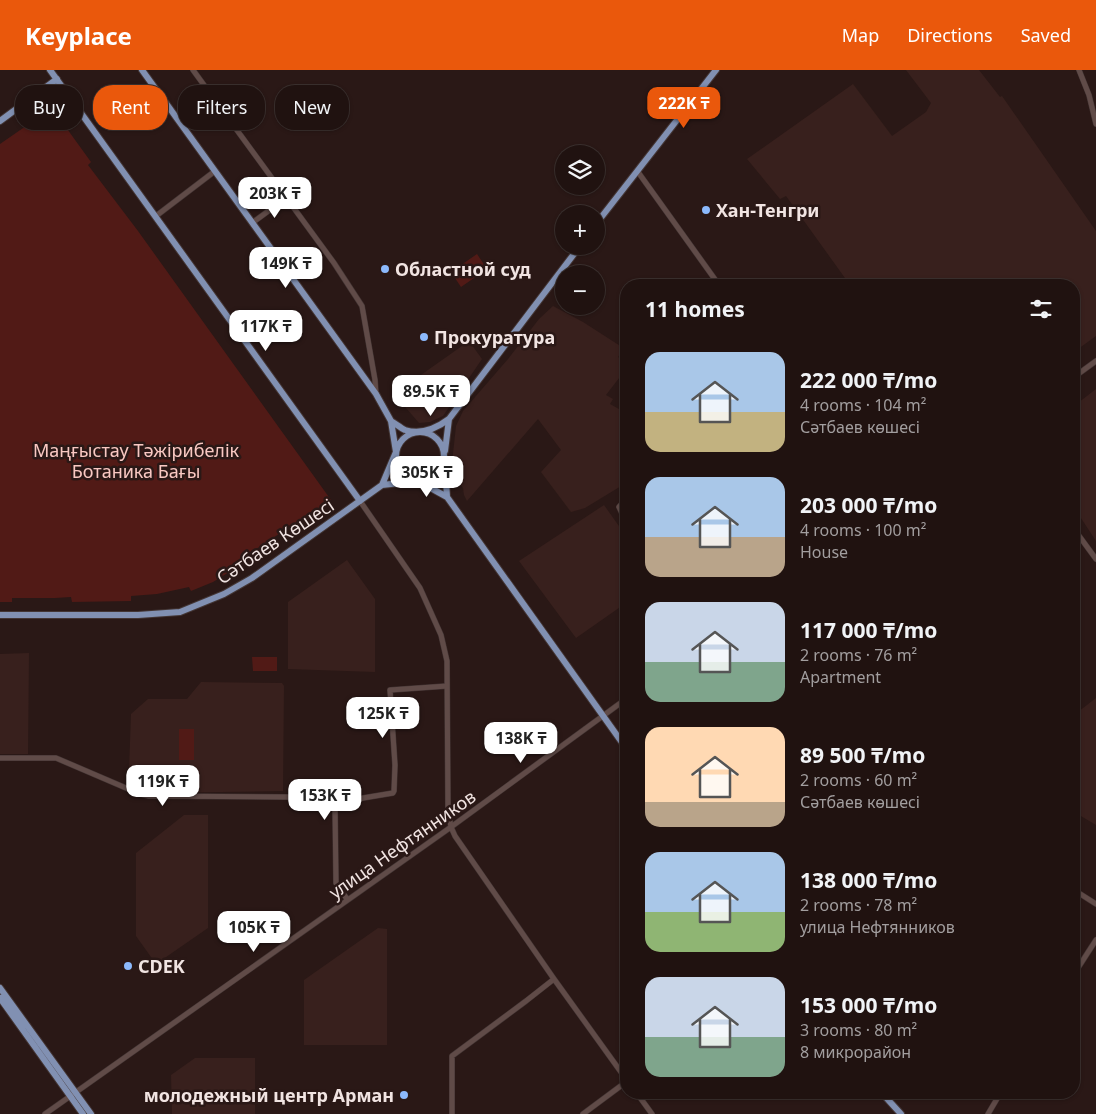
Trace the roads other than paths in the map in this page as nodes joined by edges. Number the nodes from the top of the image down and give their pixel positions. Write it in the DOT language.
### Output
graph roads {
  1 [pos="50,70"];
  2 [pos="142,70"];
  3 [pos="193,70"];
  4 [pos="716,70"];
  5 [pos="1079,70"];
  6 [pos="57,79"];
  7 [pos="0,121"];
  8 [pos="1096,124"];
  9 [pos="215,171"];
  10 [pos="637,173"];
  11 [pos="286,198"];
  12 [pos="605,213"];
  13 [pos="156,216"];
  14 [pos="252,223"];
  15 [pos="573,255"];
  16 [pos="715,279"];
  17 [pos="1096,361"];
  18 [pos="1080,373"];
  19 [pos="376,394"];
  20 [pos="449,419"];
  21 [pos="391,421"];
  22 [pos="423,432"];
  23 [pos="396,452"];
  24 [pos="445,457"];
  25 [pos="418,481"];
  26 [pos="382,485"];
  27 [pos="447,497"];
  28 [pos="360,501"];
  29 [pos="1080,536"];
  30 [pos="1096,559"];
  31 [pos="0,615"];
  32 [pos="447,686"];
  33 [pos="620,703"];
  34 [pos="603,716"];
  35 [pos="620,740"];
  36 [pos="0,758"];
  37 [pos="335,807"];
  38 [pos="450,827"];
  39 [pos="1080,894"];
  40 [pos="347,899"];
  41 [pos="1096,904"];
  42 [pos="1096,940"];
  43 [pos="1080,965"];
  44 [pos="554,978"];
  45 [pos="0,988"];
  46 [pos="0,998"];
  47 [pos="620,1072"];
  48 [pos="620,1085"];
  49 [pos="72,1094"];
  50 [pos="641,1099"];
  51 [pos="887,1099"];
  52 [pos="997,1099"];
  53 [pos="44,1114"];
  54 [pos="83,1114"];
  55 [pos="91,1114"];
  56 [pos="452,1114"];
  57 [pos="583,1114"];
  58 [pos="652,1114"];
  59 [pos="901,1114"];
  60 [pos="988,1114"];
  1 -- 6 [label="main road"];
  2 -- 9 [label="main road"];
  3 -- 11 [label="street"];
  4 -- 10 [label="main road"];
  5 -- 8 [label="street"];
  6 -- 7 [label="main road"];
  6 -- 13 [label="main road"];
  9 -- 13 [label="street"];
  9 -- 14 [label="main road"];
  10 -- 12 [label="main road"];
  10 -- 16 [label="street"];
  11 -- 14 [label="street"];
  11 -- 19 [label="street"];
  13 -- 28 [label="main road"];
  14 -- 19 [label="main road"];
  15 -- 20 [label="main road"];
  17 -- 18 [label="street"];
  19 -- 21 [label="main road"];
  20 -- 22 [label="main road"];
  20 -- 24 [label="main road"];
  21 -- 22 [label="main road"];
  21 -- 23 [label="main road"];
  22 -- 23 [label="main road"];
  22 -- 24 [label="main road"];
  23 -- 25 [label="main road"];
  23 -- 26 [label="main road"];
  24 -- 25 [label="main road"];
  24 -- 27 [label="main road"];
  25 -- 26 [label="main road, Сәтбаев Көшесі"];
  25 -- 27 [label="main road"];
  26 -- 28 [label="main road, Сәтбаев Көшесі"];
  27 -- 34 [label="main road"];
  28 -- 31 [label="main road, Сәтбаев Көшесі"];
  28 -- 32 [label="street"];
  29 -- 30 [label="street"];
  32 -- 37 [label="street"];
  32 -- 38 [label="street"];
  33 -- 34 [label="street, улица Нефтянников"];
  34 -- 35 [label="main road"];
  34 -- 38 [label="street, улица Нефтянников"];
  36 -- 37 [label="street"];
  37 -- 40 [label="street"];
  38 -- 40 [label="street, улица Нефтянников"];
  38 -- 44 [label="street"];
  39 -- 41 [label="street"];
  40 -- 49 [label="street, улица Нефтянников"];
  42 -- 43 [label="street"];
  44 -- 47 [label="street"];
  44 -- 56 [label="street"];
  45 -- 49 [label="main road"];
  46 -- 49 [label="main road"];
  48 -- 57 [label="street"];
  49 -- 53 [label="street, улица Нефтянников"];
  49 -- 54 [label="main road"];
  49 -- 55 [label="main road"];
  50 -- 58 [label="street"];
  51 -- 59 [label="main road"];
  52 -- 60 [label="street"];
}
